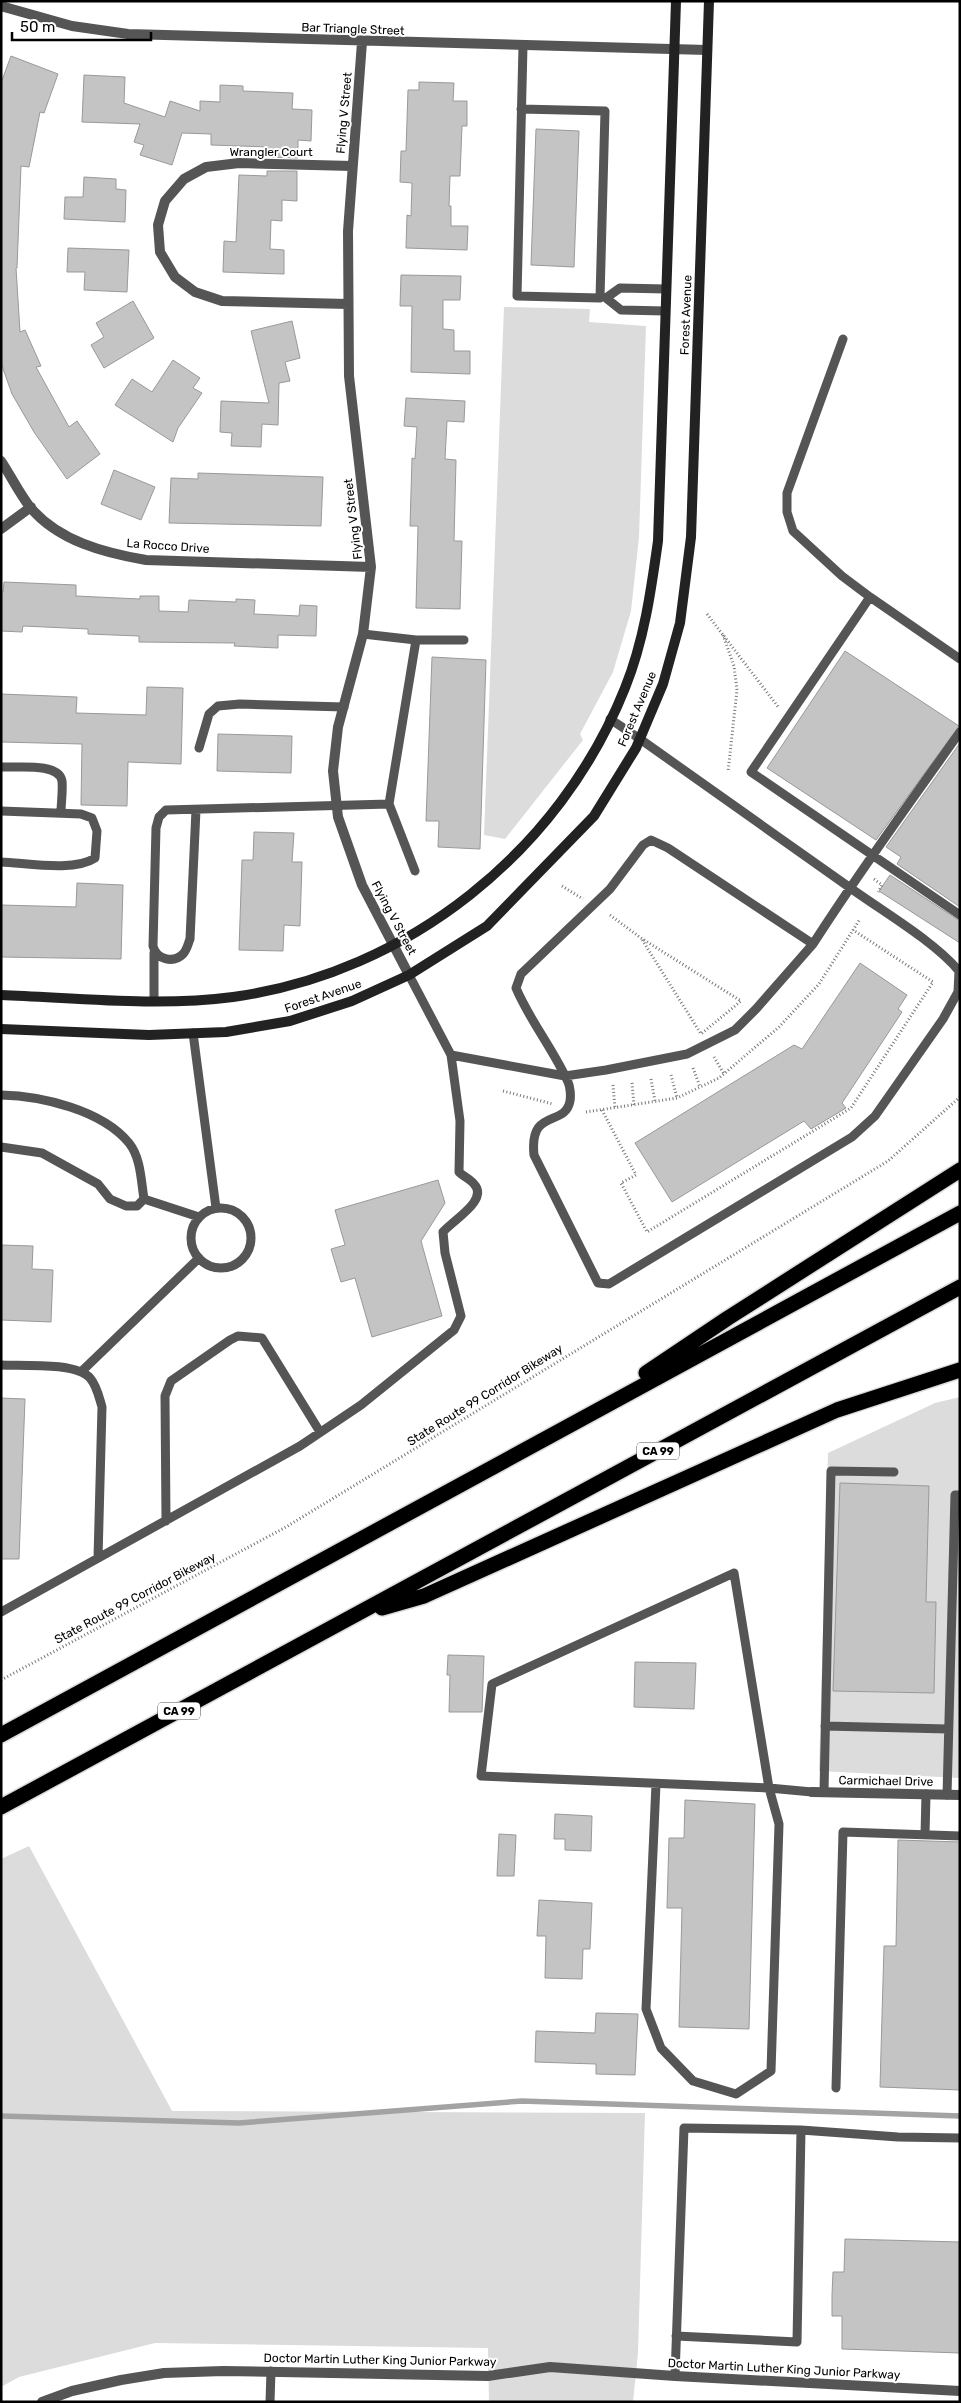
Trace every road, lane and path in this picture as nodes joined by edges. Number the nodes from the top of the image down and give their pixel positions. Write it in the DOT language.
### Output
graph roads {
  1 [pos="676,1"];
  2 [pos="709,1"];
  3 [pos="1,6"];
  4 [pos="362,42"];
  5 [pos="523,46"];
  6 [pos="674,49"];
  7 [pos="707,50"];
  8 [pos="521,109"];
  9 [pos="352,166"];
  10 [pos="666,288"];
  11 [pos="603,298"];
  12 [pos="348,304"];
  13 [pos="665,311"];
  14 [pos="843,339"];
  15 [pos="1,462"];
  16 [pos="31,507"];
  17 [pos="1,529"];
  18 [pos="371,567"];
  19 [pos="870,597"];
  20 [pos="707,614"];
  21 [pos="363,634"];
  22 [pos="723,635"];
  23 [pos="416,640"];
  24 [pos="464,640"];
  25 [pos="960,659"];
  26 [pos="774,702"];
  27 [pos="344,707"];
  28 [pos="610,719"];
  29 [pos="960,732"];
  30 [pos="640,739"];
  31 [pos="199,748"];
  32 [pos="1,767"];
  33 [pos="728,772"];
  34 [pos="389,804"];
  35 [pos="337,807"];
  36 [pos="196,810"];
  37 [pos="1,811"];
  38 [pos="61,813"];
  39 [pos="872,855"];
  40 [pos="1,862"];
  41 [pos="415,871"];
  42 [pos="874,879"];
  43 [pos="562,886"];
  44 [pos="849,888"];
  45 [pos="875,896"];
  46 [pos="586,900"];
  47 [pos="610,915"];
  48 [pos="960,915"];
  49 [pos="860,919"];
  50 [pos="853,930"];
  51 [pos="641,938"];
  52 [pos="813,944"];
  53 [pos="394,945"];
  54 [pos="154,953"];
  55 [pos="959,971"];
  56 [pos="409,975"];
  57 [pos="1,995"];
  58 [pos="154,1000"];
  59 [pos="1,1029"];
  60 [pos="194,1033"];
  61 [pos="451,1055"];
  62 [pos="714,1057"];
  63 [pos="693,1068"];
  64 [pos="671,1074"];
  65 [pos="724,1074"];
  66 [pos="564,1076"];
  67 [pos="652,1079"];
  68 [pos="632,1083"];
  69 [pos="613,1085"];
  70 [pos="700,1087"];
  71 [pos="503,1091"];
  72 [pos="1,1095"];
  73 [pos="960,1097"];
  74 [pos="677,1098"];
  75 [pos="655,1101"];
  76 [pos="553,1104"];
  77 [pos="634,1105"];
  78 [pos="615,1108"];
  79 [pos="602,1110"];
  80 [pos="586,1112"];
  81 [pos="1,1147"];
  82 [pos="960,1170"];
  83 [pos="144,1199"];
  84 [pos="216,1208"];
  85 [pos="960,1213"];
  86 [pos="199,1217"];
  87 [pos="199,1258"];
  88 [pos="960,1287"];
  89 [pos="1,1365"];
  90 [pos="960,1370"];
  91 [pos="82,1371"];
  92 [pos="578,1420"];
  93 [pos="320,1432"];
  94 [pos="894,1472"];
  95 [pos="960,1495"];
  96 [pos="166,1521"];
  97 [pos="98,1558"];
  98 [pos="1,1612"];
  99 [pos="356,1615"];
  100 [pos="1,1680"];
  101 [pos="825,1726"];
  102 [pos="948,1729"];
  103 [pos="1,1735"];
  104 [pos="656,1784"];
  105 [pos="769,1788"];
  106 [pos="812,1792"];
  107 [pos="824,1792"];
  108 [pos="926,1794"];
  109 [pos="946,1795"];
  110 [pos="960,1795"];
  111 [pos="1,1807"];
  112 [pos="925,1835"];
  113 [pos="960,1836"];
  114 [pos="836,2088"];
  115 [pos="801,2130"];
  116 [pos="960,2138"];
  117 [pos="676,2336"];
  118 [pos="271,2372"];
  119 [pos="675,2376"];
  120 [pos="960,2391"];
  121 [pos="42,2402"];
  122 [pos="270,2402"];
  1 -- 6 [label="street, Forest Avenue"];
  2 -- 7 [label="street, Forest Avenue"];
  3 -- 4 [label="street, Bar Triangle Street"];
  4 -- 5 [label="street, Bar Triangle Street"];
  4 -- 9 [label="street, Flying V Street"];
  5 -- 6 [label="street, Bar Triangle Street"];
  5 -- 8 [label="lane"];
  6 -- 7 [label="street, Bar Triangle Street"];
  6 -- 10 [label="street, Forest Avenue"];
  7 -- 30 [label="street, Forest Avenue"];
  8 -- 11 [label="lane"];
  8 -- 11 [label="lane"];
  9 -- 12 [label="street, Flying V Street"];
  9 -- 12 [label="street, Wrangler Court"];
  10 -- 11 [label="lane"];
  10 -- 13 [label="street, Forest Avenue"];
  11 -- 13 [label="lane"];
  12 -- 18 [label="street, Flying V Street"];
  13 -- 28 [label="street, Forest Avenue"];
  14 -- 19 [label="lane"];
  15 -- 16 [label="street, La Rocco Drive"];
  16 -- 17 [label="street"];
  16 -- 18 [label="street, La Rocco Drive"];
  18 -- 21 [label="street, Flying V Street"];
  19 -- 25 [label="lane"];
  19 -- 39 [label="lane"];
  20 -- 22 [label="path"];
  21 -- 23 [label="lane"];
  21 -- 27 [label="street, Flying V Street"];
  22 -- 26 [label="path"];
  22 -- 33 [label="path"];
  23 -- 24 [label="lane"];
  23 -- 34 [label="lane"];
  27 -- 31 [label="lane"];
  27 -- 35 [label="street, Flying V Street"];
  28 -- 30 [label="lane"];
  28 -- 53 [label="street, Forest Avenue"];
  29 -- 39 [label="lane"];
  30 -- 44 [label="lane"];
  30 -- 56 [label="street, Forest Avenue"];
  32 -- 38 [label="lane"];
  34 -- 35 [label="lane"];
  34 -- 41 [label="lane"];
  35 -- 36 [label="lane"];
  35 -- 53 [label="street, Flying V Street"];
  36 -- 54 [label="lane"];
  36 -- 54 [label="lane"];
  37 -- 38 [label="lane"];
  38 -- 40 [label="lane"];
  39 -- 44 [label="lane"];
  39 -- 48 [label="lane"];
  42 -- 45 [label="path"];
  43 -- 46 [label="path"];
  44 -- 52 [label="lane"];
  44 -- 55 [label="lane"];
  47 -- 51 [label="path"];
  49 -- 50 [label="path"];
  50 -- 65 [label="path"];
  50 -- 79 [label="path"];
  51 -- 51 [label="path"];
  52 -- 66 [label="lane"];
  52 -- 66 [label="lane"];
  53 -- 56 [label="street, Flying V Street"];
  53 -- 58 [label="street, Forest Avenue"];
  54 -- 58 [label="lane"];
  55 -- 66 [label="lane"];
  56 -- 60 [label="street, Forest Avenue"];
  56 -- 61 [label="lane"];
  57 -- 58 [label="street, Forest Avenue"];
  59 -- 60 [label="street, Forest Avenue"];
  60 -- 84 [label="lane"];
  61 -- 66 [label="lane"];
  61 -- 93 [label="lane"];
  62 -- 65 [label="path"];
  63 -- 70 [label="path"];
  64 -- 74 [label="path"];
  65 -- 70 [label="path"];
  67 -- 75 [label="path"];
  68 -- 77 [label="path"];
  69 -- 78 [label="path"];
  70 -- 74 [label="path"];
  71 -- 76 [label="path"];
  72 -- 83 [label="lane"];
  73 -- 100 [label="path, State Route 99 Corridor Bikeway"];
  74 -- 75 [label="path"];
  75 -- 77 [label="path"];
  77 -- 78 [label="path"];
  78 -- 79 [label="path"];
  79 -- 80 [label="path"];
  81 -- 83 [label="lane"];
  82 -- 92 [label="highway"];
  83 -- 86 [label="lane"];
  84 -- 86 [label="lane"];
  84 -- 87 [label="lane"];
  85 -- 92 [label="highway"];
  86 -- 87 [label="lane"];
  87 -- 91 [label="lane"];
  88 -- 99 [label="highway, CA 99"];
  89 -- 91 [label="lane"];
  90 -- 99 [label="highway"];
  91 -- 97 [label="lane"];
  92 -- 103 [label="highway"];
  93 -- 96 [label="lane"];
  93 -- 96 [label="lane"];
  94 -- 101 [label="lane"];
  95 -- 102 [label="lane"];
  96 -- 97 [label="lane"];
  97 -- 98 [label="lane"];
  99 -- 111 [label="highway, CA 99"];
  101 -- 102 [label="lane"];
  101 -- 107 [label="lane"];
  102 -- 109 [label="lane"];
  104 -- 105 [label="lane"];
  104 -- 105 [label="lane"];
  104 -- 105 [label="lane"];
  105 -- 106 [label="lane"];
  106 -- 107 [label="street, Carmichael Drive"];
  107 -- 108 [label="street, Carmichael Drive"];
  108 -- 109 [label="street, Carmichael Drive"];
  108 -- 112 [label="lane"];
  109 -- 110 [label="street, Carmichael Drive"];
  112 -- 113 [label="lane"];
  112 -- 114 [label="lane"];
  115 -- 116 [label="lane"];
  115 -- 117 [label="lane"];
  115 -- 117 [label="lane"];
  117 -- 119 [label="lane"];
  118 -- 119 [label="street, Doctor Martin Luther King Junior Parkway"];
  118 -- 121 [label="street, Doctor Martin Luther King Junior Parkway"];
  118 -- 122 [label="lane"];
  119 -- 120 [label="street, Doctor Martin Luther King Junior Parkway"];
}
